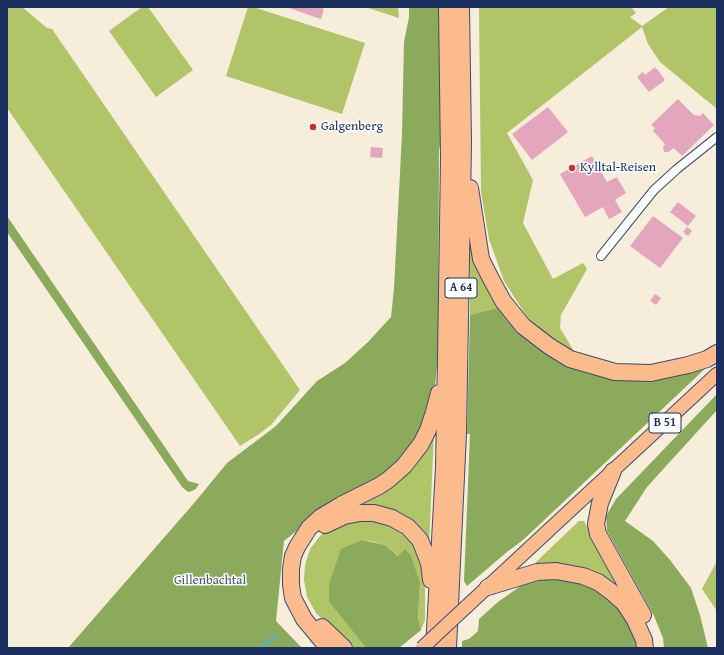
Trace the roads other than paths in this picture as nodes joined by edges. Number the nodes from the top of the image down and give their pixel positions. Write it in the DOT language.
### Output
graph roads {
  1 [pos="447,7"];
  2 [pos="461,7"];
  3 [pos="717,137"];
  4 [pos="462,143"];
  5 [pos="601,256"];
  6 [pos="717,353"];
  7 [pos="446,358"];
  8 [pos="717,374"];
  9 [pos="613,471"];
  10 [pos="488,587"];
  11 [pos="449,644"];
  12 [pos="328,648"];
  13 [pos="344,648"];
  14 [pos="422,648"];
  15 [pos="434,648"];
  16 [pos="645,648"];
  17 [pos="655,648"];
  1 -- 7 [label="highway, A 64"];
  2 -- 4 [label="highway, A 64"];
  3 -- 5 [label="street"];
  4 -- 6 [label="highway"];
  4 -- 11 [label="highway, A 64"];
  7 -- 12 [label="highway"];
  7 -- 15 [label="highway, A 64"];
  8 -- 9 [label="main road, B 51"];
  9 -- 10 [label="main road, B 51"];
  9 -- 17 [label="highway"];
  10 -- 14 [label="main road, B 51, bridge"];
  10 -- 16 [label="highway"];
  13 -- 15 [label="highway"];
}
